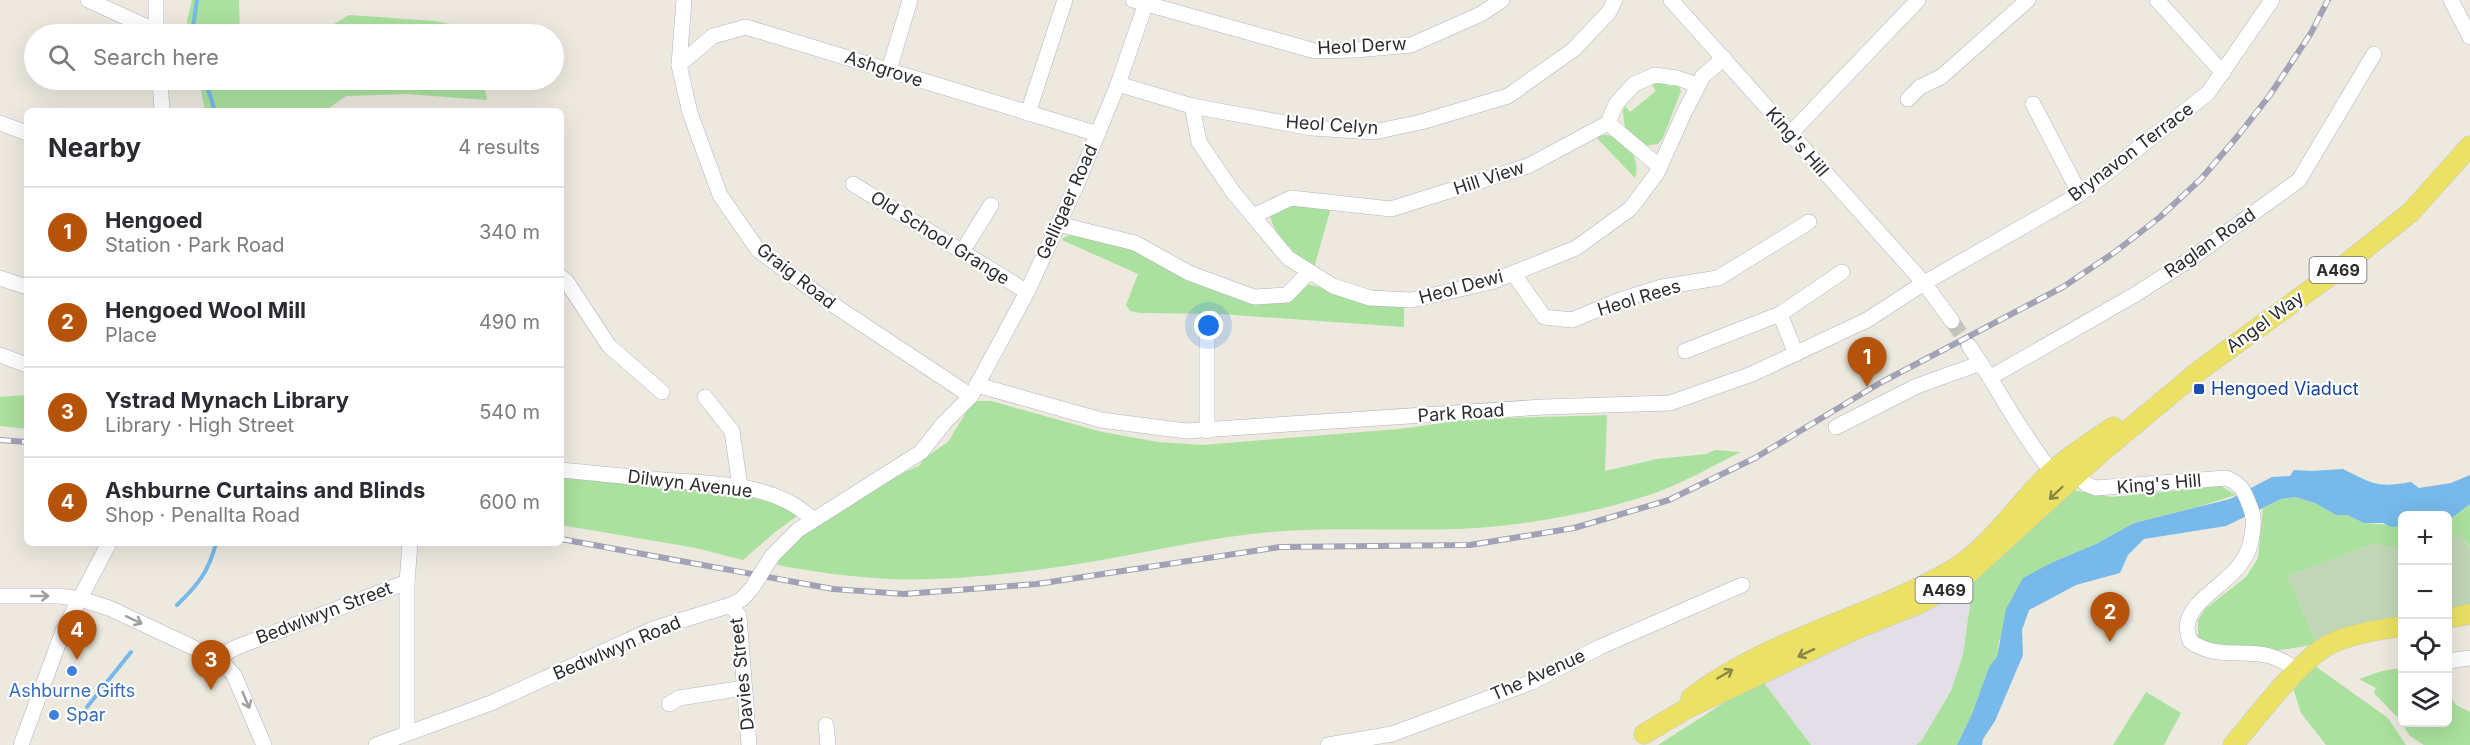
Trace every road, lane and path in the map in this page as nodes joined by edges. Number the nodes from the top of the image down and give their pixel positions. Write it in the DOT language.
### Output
graph roads {
  1 [pos="88,0"];
  2 [pos="156,0"];
  3 [pos="684,0"];
  4 [pos="910,0"];
  5 [pos="1065,0"];
  6 [pos="1502,0"];
  7 [pos="1616,0"];
  8 [pos="1671,0"];
  9 [pos="1918,0"];
  10 [pos="2028,0"];
  11 [pos="2157,0"];
  12 [pos="2272,0"];
  13 [pos="2451,0"];
  14 [pos="1142,2"];
  15 [pos="2470,12"];
  16 [pos="137,24"];
  17 [pos="156,24"];
  18 [pos="2470,37"];
  19 [pos="2374,54"];
  20 [pos="1724,58"];
  21 [pos="680,65"];
  22 [pos="889,70"];
  23 [pos="2223,73"];
  24 [pos="1118,84"];
  25 [pos="1698,85"];
  26 [pos="161,90"];
  27 [pos="1908,99"];
  28 [pos="2033,104"];
  29 [pos="1192,106"];
  30 [pos="162,108"];
  31 [pos="1028,113"];
  32 [pos="0,123"];
  33 [pos="1608,123"];
  34 [pos="24,132"];
  35 [pos="1098,134"];
  36 [pos="1790,134"];
  37 [pos="2469,145"];
  38 [pos="1660,166"];
  39 [pos="853,184"];
  40 [pos="2080,194"];
  41 [pos="991,206"];
  42 [pos="1253,216"];
  43 [pos="1809,222"];
  44 [pos="1058,224"];
  45 [pos="962,252"];
  46 [pos="1309,272"];
  47 [pos="1842,272"];
  48 [pos="1513,273"];
  49 [pos="0,278"];
  50 [pos="564,280"];
  51 [pos="1924,284"];
  52 [pos="24,286"];
  53 [pos="1027,292"];
  54 [pos="1780,314"];
  55 [pos="1212,318"];
  56 [pos="1952,321"];
  57 [pos="1969,346"];
  58 [pos="1684,351"];
  59 [pos="1796,354"];
  60 [pos="0,355"];
  61 [pos="1981,363"];
  62 [pos="24,364"];
  63 [pos="2196,373"];
  64 [pos="1991,377"];
  65 [pos="974,391"];
  66 [pos="662,392"];
  67 [pos="705,398"];
  68 [pos="1836,426"];
  69 [pos="1207,431"];
  70 [pos="564,470"];
  71 [pos="2052,472"];
  72 [pos="2076,474"];
  73 [pos="740,487"];
  74 [pos="812,519"];
  75 [pos="107,546"];
  76 [pos="410,546"];
  77 [pos="407,582"];
  78 [pos="1742,585"];
  79 [pos="0,596"];
  80 [pos="80,599"];
  81 [pos="732,605"];
  82 [pos="2470,614"];
  83 [pos="2452,617"];
  84 [pos="2398,627"];
  85 [pos="2470,658"];
  86 [pos="220,660"];
  87 [pos="2452,660"];
  88 [pos="2296,671"];
  89 [pos="744,688"];
  90 [pos="669,704"];
  91 [pos="826,725"];
  92 [pos="407,732"];
  93 [pos="1637,740"];
  94 [pos="21,745"];
  95 [pos="264,745"];
  96 [pos="376,745"];
  97 [pos="749,745"];
  98 [pos="828,745"];
  99 [pos="1328,745"];
  100 [pos="2233,745"];
  1 -- 16 [label="street"];
  2 -- 17 [label="street"];
  3 -- 21 [label="street, Graig Road"];
  4 -- 22 [label="street"];
  5 -- 31 [label="street"];
  6 -- 14 [label="street, Heol Derw"];
  7 -- 29 [label="street, Heol Celyn"];
  8 -- 20 [label="street, King's Hill"];
  9 -- 36 [label="street"];
  10 -- 27 [label="street"];
  11 -- 23 [label="street"];
  12 -- 23 [label="street, Brynavon Terrace"];
  13 -- 15 [label="street"];
  13 -- 18 [label="street"];
  14 -- 24 [label="street, Gelligaer Road"];
  19 -- 64 [label="street, Raglan Road"];
  20 -- 25 [label="street, Heol Dewi"];
  20 -- 36 [label="street, King's Hill"];
  21 -- 22 [label="street, Ashgrove"];
  21 -- 65 [label="street, Graig Road"];
  22 -- 31 [label="street, Ashgrove"];
  23 -- 40 [label="street, Brynavon Terrace"];
  24 -- 29 [label="street, Heol Celyn"];
  24 -- 35 [label="street, Gelligaer Road"];
  25 -- 33 [label="street"];
  25 -- 38 [label="street, Heol Dewi"];
  26 -- 30 [label="street"];
  28 -- 40 [label="street"];
  29 -- 42 [label="street, Heol Dewi"];
  31 -- 35 [label="street, Ashgrove"];
  32 -- 34 [label="street"];
  33 -- 38 [label="street"];
  33 -- 42 [label="street, Hill View"];
  35 -- 44 [label="street, Gelligaer Road"];
  36 -- 51 [label="street, King's Hill"];
  37 -- 63 [label="main road, Angel Way / A469"];
  38 -- 48 [label="street, Heol Dewi"];
  39 -- 45 [label="street, Old School Grange"];
  40 -- 51 [label="street, Brynavon Terrace"];
  41 -- 45 [label="street"];
  42 -- 46 [label="street, Heol Dewi"];
  43 -- 48 [label="street, Heol Rees"];
  44 -- 46 [label="street"];
  44 -- 53 [label="street, Gelligaer Road"];
  45 -- 53 [label="street, Old School Grange"];
  46 -- 48 [label="street, Heol Dewi"];
  47 -- 54 [label="street"];
  49 -- 52 [label="street"];
  50 -- 66 [label="street"];
  51 -- 56 [label="street, King's Hill"];
  51 -- 59 [label="street, Park Road"];
  53 -- 65 [label="street, Gelligaer Road"];
  54 -- 58 [label="street"];
  54 -- 59 [label="street"];
  55 -- 69 [label="street"];
  57 -- 61 [label="street"];
  59 -- 69 [label="street, Park Road"];
  60 -- 62 [label="street"];
  61 -- 64 [label="street"];
  61 -- 68 [label="street"];
  63 -- 71 [label="main road, A469"];
  63 -- 72 [label="main road, A469"];
  64 -- 71 [label="street"];
  65 -- 69 [label="street, Park Road"];
  65 -- 74 [label="street, Bedwlwyn Road"];
  67 -- 73 [label="street"];
  70 -- 73 [label="street, Dilwyn Avenue"];
  93 -- 71 [label="main road, A469, one-way"];
  72 -- 88 [label="street, King's Hill"];
  72 -- 93 [label="main road, A469, one-way"];
  73 -- 74 [label="street, Dilwyn Avenue"];
  74 -- 81 [label="street, Bedwlwyn Road, bridge"];
  75 -- 80 [label="street"];
  76 -- 77 [label="street"];
  77 -- 86 [label="street, Bedwlwyn Street"];
  77 -- 92 [label="street"];
  78 -- 99 [label="street, The Avenue"];
  79 -- 80 [label="street, one-way"];
  80 -- 86 [label="street, one-way"];
  80 -- 94 [label="street"];
  81 -- 89 [label="street, Davies Street"];
  81 -- 92 [label="street, Bedwlwyn Road"];
  82 -- 83 [label="main road"];
  84 -- 88 [label="main road"];
  85 -- 87 [label="street"];
  86 -- 95 [label="street, one-way"];
  88 -- 100 [label="main road"];
  89 -- 90 [label="street"];
  89 -- 97 [label="street, Davies Street"];
  91 -- 98 [label="street"];
  92 -- 96 [label="street, Bedwlwyn Road"];
}
